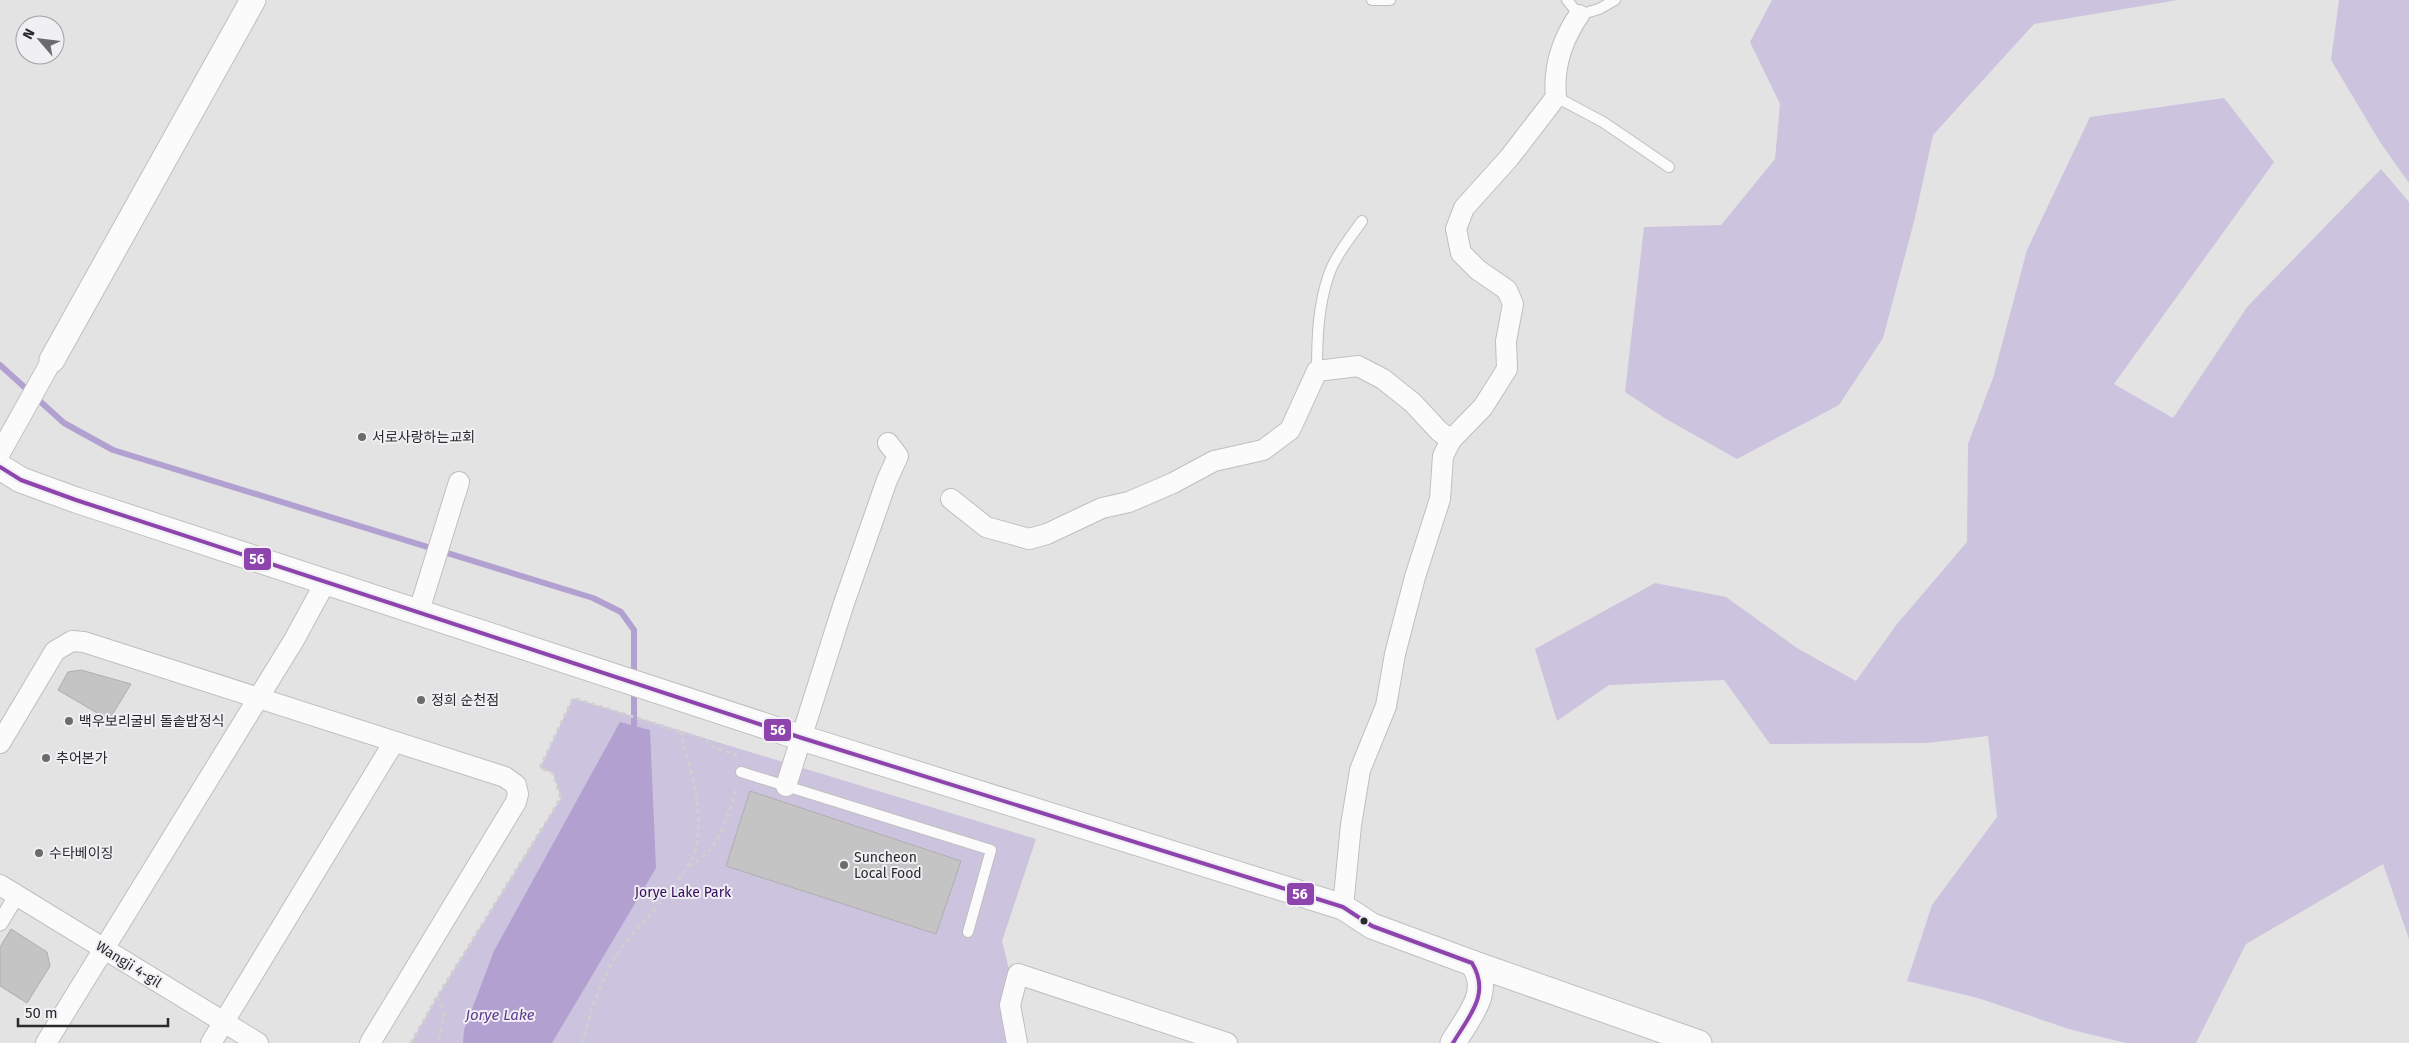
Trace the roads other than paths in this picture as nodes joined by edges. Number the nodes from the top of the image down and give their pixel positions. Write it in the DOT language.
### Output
graph roads {
  1 [pos="253,0"];
  2 [pos="1372,0"];
  3 [pos="1390,0"];
  4 [pos="1615,0"];
  5 [pos="1573,8"];
  6 [pos="1556,97"];
  7 [pos="1669,168"];
  8 [pos="1362,221"];
  9 [pos="52,360"];
  10 [pos="1318,371"];
  11 [pos="1451,440"];
  12 [pos="888,443"];
  13 [pos="4,445"];
  14 [pos="0,466"];
  15 [pos="459,482"];
  16 [pos="951,499"];
  17 [pos="326,581"];
  18 [pos="419,611"];
  19 [pos="258,698"];
  20 [pos="802,738"];
  21 [pos="394,742"];
  22 [pos="0,743"];
  23 [pos="742,772"];
  24 [pos="786,786"];
  25 [pos="0,885"];
  26 [pos="17,895"];
  27 [pos="1343,906"];
  28 [pos="0,923"];
  29 [pos="968,932"];
  30 [pos="104,949"];
  31 [pos="1472,963"];
  32 [pos="223,1022"];
  33 [pos="46,1043"];
  34 [pos="211,1043"];
  35 [pos="258,1043"];
  36 [pos="370,1043"];
  37 [pos="1017,1043"];
  38 [pos="1227,1043"];
  39 [pos="1453,1043"];
  40 [pos="1699,1043"];
  1 -- 9 [label="street"];
  2 -- 3 [label="lane"];
  4 -- 5 [label="lane"];
  5 -- 6 [label="street"];
  6 -- 7 [label="lane"];
  6 -- 11 [label="street"];
  8 -- 10 [label="lane"];
  9 -- 13 [label="street"];
  10 -- 11 [label="street"];
  10 -- 16 [label="street"];
  11 -- 27 [label="street"];
  12 -- 20 [label="street"];
  14 -- 17 [label="street"];
  15 -- 18 [label="street"];
  17 -- 18 [label="street"];
  17 -- 19 [label="street"];
  18 -- 20 [label="street"];
  19 -- 21 [label="street"];
  19 -- 22 [label="street"];
  19 -- 30 [label="street"];
  20 -- 24 [label="street"];
  20 -- 27 [label="street"];
  21 -- 32 [label="street"];
  21 -- 36 [label="street"];
  23 -- 24 [label="lane"];
  24 -- 29 [label="lane"];
  25 -- 26 [label="street, Wangji 4-gil"];
  26 -- 28 [label="street"];
  26 -- 30 [label="street, Wangji 4-gil"];
  27 -- 31 [label="street"];
  30 -- 32 [label="street, Wangji 4-gil"];
  30 -- 33 [label="street"];
  31 -- 39 [label="street"];
  31 -- 40 [label="street"];
  32 -- 34 [label="street"];
  32 -- 35 [label="street, Wangji 4-gil"];
  37 -- 38 [label="street"];
}
